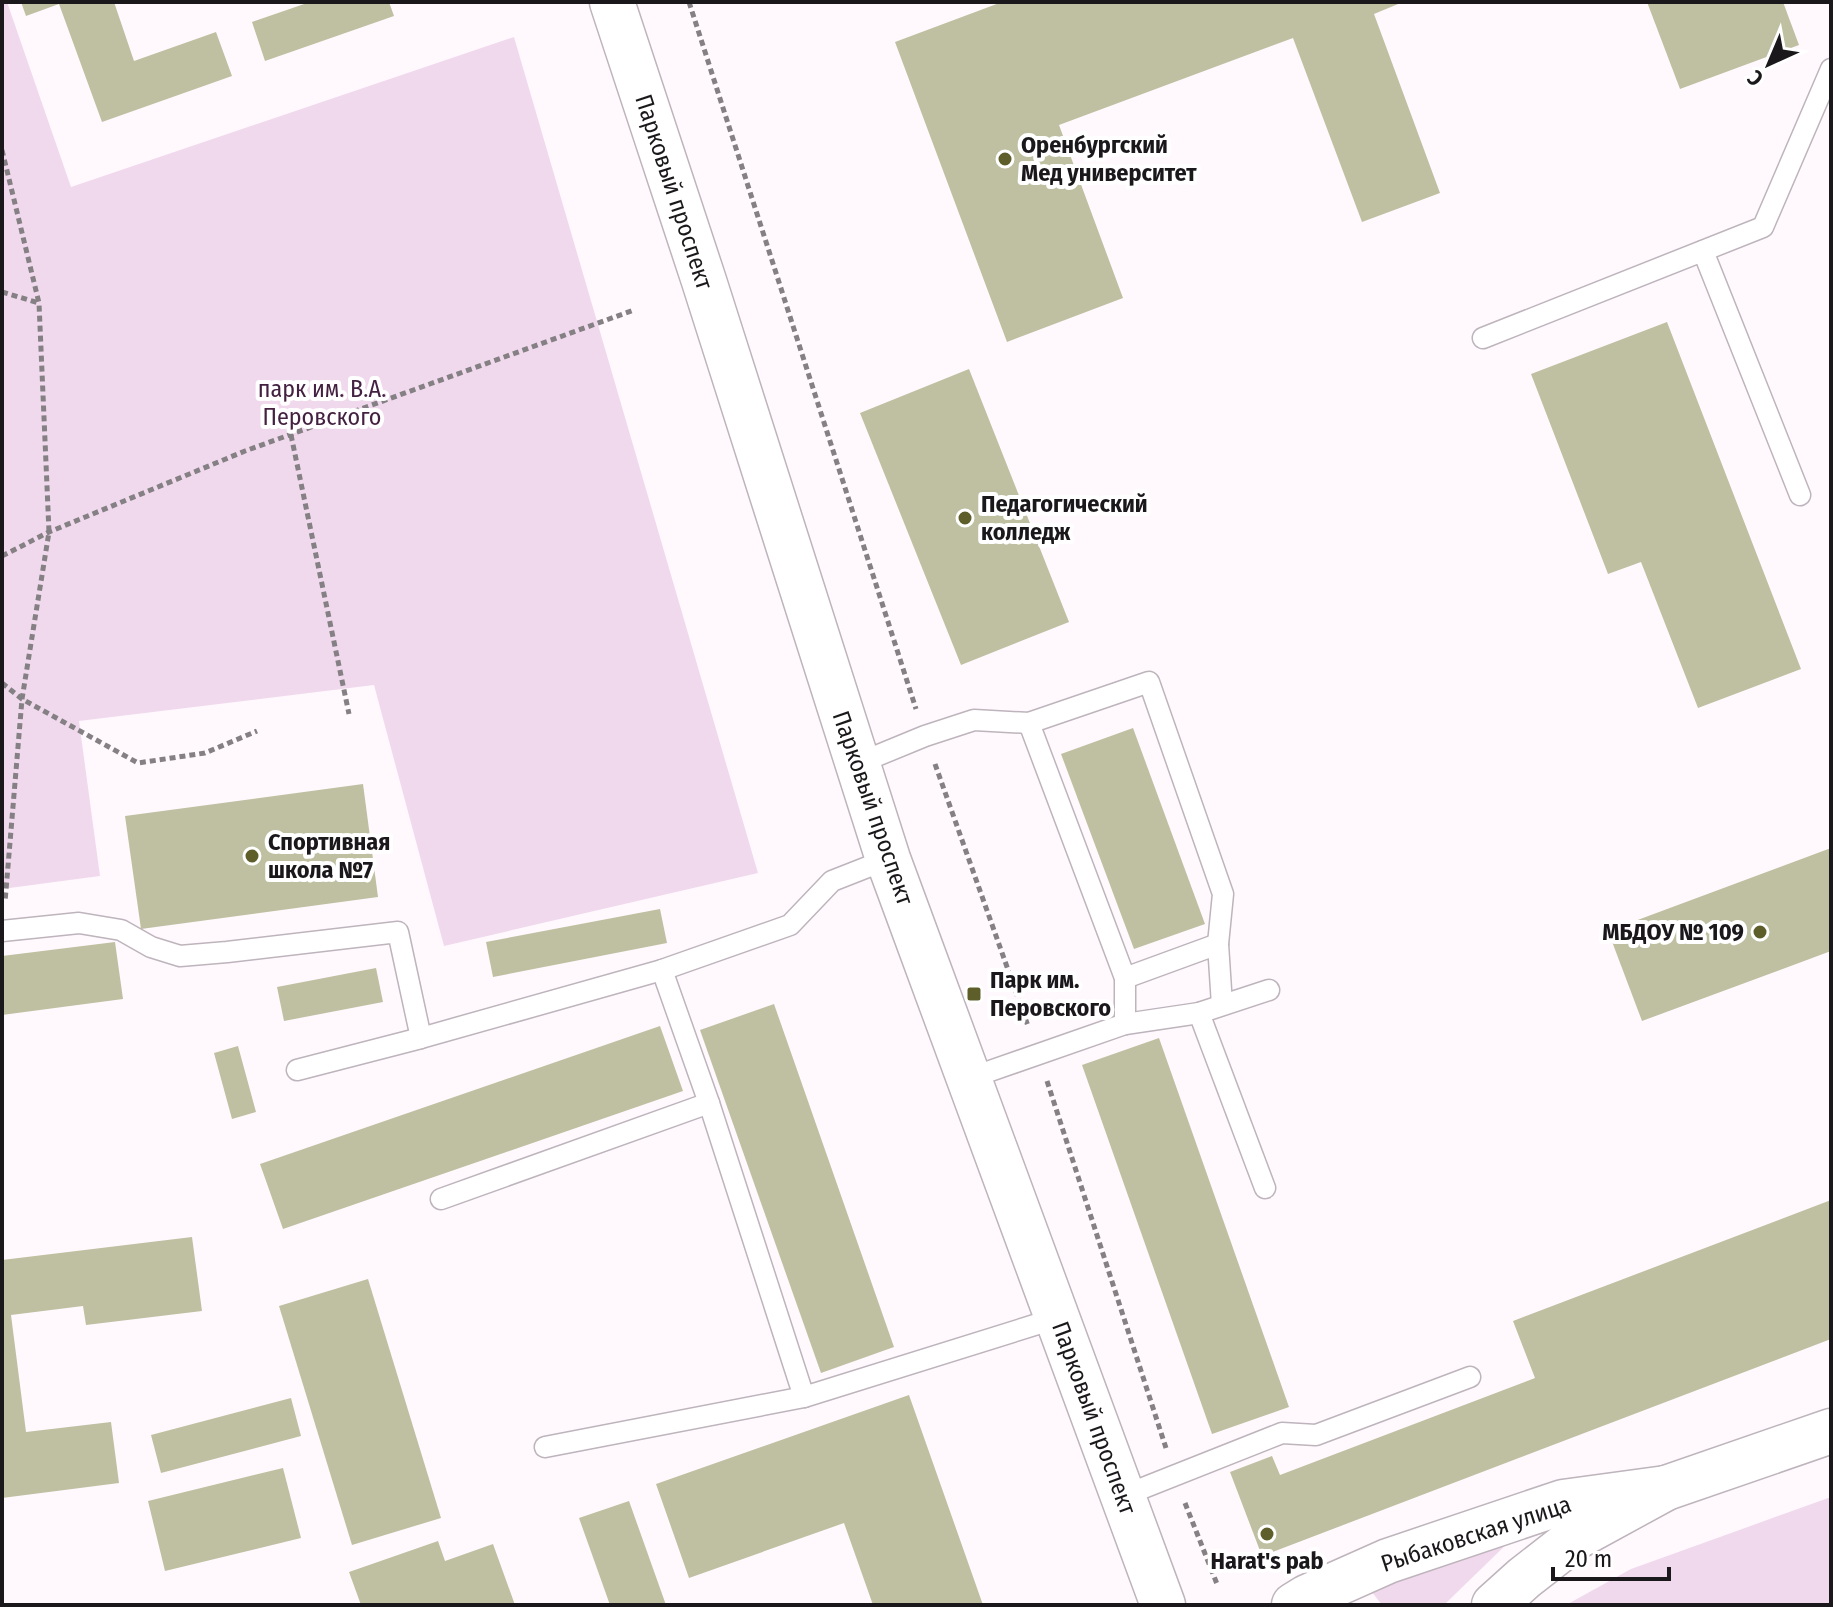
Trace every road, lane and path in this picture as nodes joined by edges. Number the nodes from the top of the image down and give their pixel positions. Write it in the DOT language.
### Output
graph roads {
  1 [pos="612,2"];
  2 [pos="689,2"];
  3 [pos="1831,69"];
  4 [pos="2,150"];
  5 [pos="1703,251"];
  6 [pos="2,292"];
  7 [pos="39,303"];
  8 [pos="634,310"];
  9 [pos="1483,338"];
  10 [pos="291,435"];
  11 [pos="1800,495"];
  12 [pos="49,532"];
  13 [pos="2,556"];
  14 [pos="2,683"];
  15 [pos="22,699"];
  16 [pos="349,714"];
  17 [pos="1029,723"];
  18 [pos="257,731"];
  19 [pos="925,736"];
  20 [pos="857,764"];
  21 [pos="888,859"];
  22 [pos="2,931"];
  23 [pos="1218,944"];
  24 [pos="662,970"];
  25 [pos="1125,978"];
  26 [pos="1269,990"];
  27 [pos="1222,1005"];
  28 [pos="1199,1013"];
  29 [pos="1125,1024"];
  30 [pos="421,1038"];
  31 [pos="1038,1053"];
  32 [pos="297,1070"];
  33 [pos="970,1078"];
  34 [pos="709,1103"];
  35 [pos="1265,1188"];
  36 [pos="441,1199"];
  37 [pos="1057,1318"];
  38 [pos="1470,1377"];
  39 [pos="804,1397"];
  40 [pos="1831,1431"];
  41 [pos="545,1447"];
  42 [pos="1175,1476"];
  43 [pos="1666,1488"];
  44 [pos="1123,1496"];
  45 [pos="1217,1584"];
  46 [pos="1309,1602"];
  47 [pos="1163,1605"];
  48 [pos="1494,1605"];
  1 -- 20 [label="main road, Парковый проспект"];
  2 -- 19 [label="path"];
  3 -- 5 [label="lane"];
  4 -- 7 [label="path"];
  5 -- 9 [label="lane"];
  5 -- 11 [label="lane"];
  6 -- 7 [label="path"];
  7 -- 12 [label="path"];
  8 -- 10 [label="path"];
  10 -- 12 [label="path"];
  10 -- 16 [label="path"];
  12 -- 13 [label="path"];
  12 -- 15 [label="path"];
  14 -- 15 [label="path"];
  15 -- 18 [label="path"];
  15 -- 22 [label="path"];
  17 -- 19 [label="lane"];
  17 -- 23 [label="lane"];
  17 -- 25 [label="lane"];
  19 -- 20 [label="lane"];
  19 -- 31 [label="path"];
  20 -- 21 [label="main road, Парковый проспект"];
  21 -- 24 [label="lane"];
  21 -- 33 [label="main road, Парковый проспект"];
  22 -- 30 [label="lane"];
  23 -- 25 [label="lane"];
  23 -- 27 [label="lane"];
  24 -- 30 [label="lane"];
  24 -- 34 [label="lane"];
  25 -- 29 [label="lane"];
  26 -- 27 [label="lane"];
  27 -- 28 [label="lane"];
  28 -- 29 [label="lane"];
  28 -- 35 [label="lane"];
  29 -- 31 [label="lane"];
  30 -- 32 [label="lane"];
  31 -- 33 [label="lane"];
  31 -- 42 [label="path"];
  33 -- 37 [label="main road, Парковый проспект"];
  34 -- 36 [label="lane"];
  34 -- 39 [label="lane"];
  37 -- 39 [label="lane"];
  37 -- 44 [label="main road, Парковый проспект"];
  38 -- 42 [label="lane"];
  39 -- 41 [label="lane"];
  40 -- 43 [label="main road, Рыбаковская улица"];
  42 -- 44 [label="lane"];
  42 -- 45 [label="path"];
  43 -- 46 [label="main road, Рыбаковская улица"];
  43 -- 48 [label="main road, Рыбаковская улица"];
  44 -- 47 [label="main road, Парковый проспект"];
}
